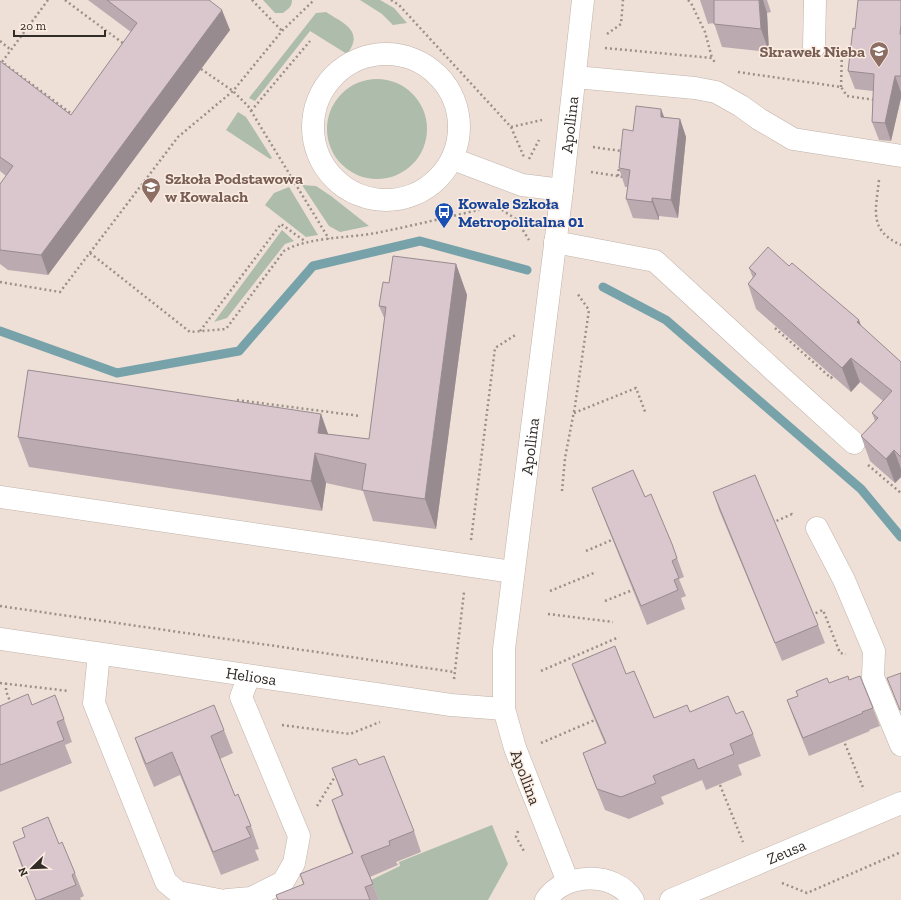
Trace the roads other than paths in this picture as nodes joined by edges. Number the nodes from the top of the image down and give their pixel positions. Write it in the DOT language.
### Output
graph roads {
  1 [pos="583,0"];
  2 [pos="815,0"];
  3 [pos="814,47"];
  4 [pos="575,77"];
  5 [pos="891,154"];
  6 [pos="453,159"];
  7 [pos="562,190"];
  8 [pos="555,242"];
  9 [pos="854,443"];
  10 [pos="0,497"];
  11 [pos="817,528"];
  12 [pos="513,572"];
  13 [pos="0,639"];
  14 [pos="99,654"];
  15 [pos="249,676"];
  16 [pos="504,709"];
  17 [pos="901,744"];
  18 [pos="901,803"];
  19 [pos="568,882"];
  20 [pos="219,900"];
  21 [pos="227,900"];
  22 [pos="546,900"];
  23 [pos="633,900"];
  24 [pos="671,900"];
  1 -- 4 [label="street, Apollina"];
  2 -- 3 [label="street"];
  4 -- 5 [label="street"];
  4 -- 7 [label="street, Apollina"];
  6 -- 6 [label="street"];
  6 -- 7 [label="street"];
  7 -- 8 [label="street, Apollina"];
  8 -- 9 [label="street"];
  8 -- 12 [label="street, Apollina"];
  10 -- 12 [label="street"];
  11 -- 17 [label="street"];
  12 -- 16 [label="street, Apollina"];
  13 -- 14 [label="street, Heliosa"];
  14 -- 15 [label="street, Heliosa"];
  14 -- 20 [label="street"];
  15 -- 16 [label="street, Heliosa"];
  15 -- 21 [label="street"];
  16 -- 19 [label="street, Apollina"];
  18 -- 24 [label="street, Zeusa"];
  19 -- 22 [label="street"];
  19 -- 23 [label="street"];
}
